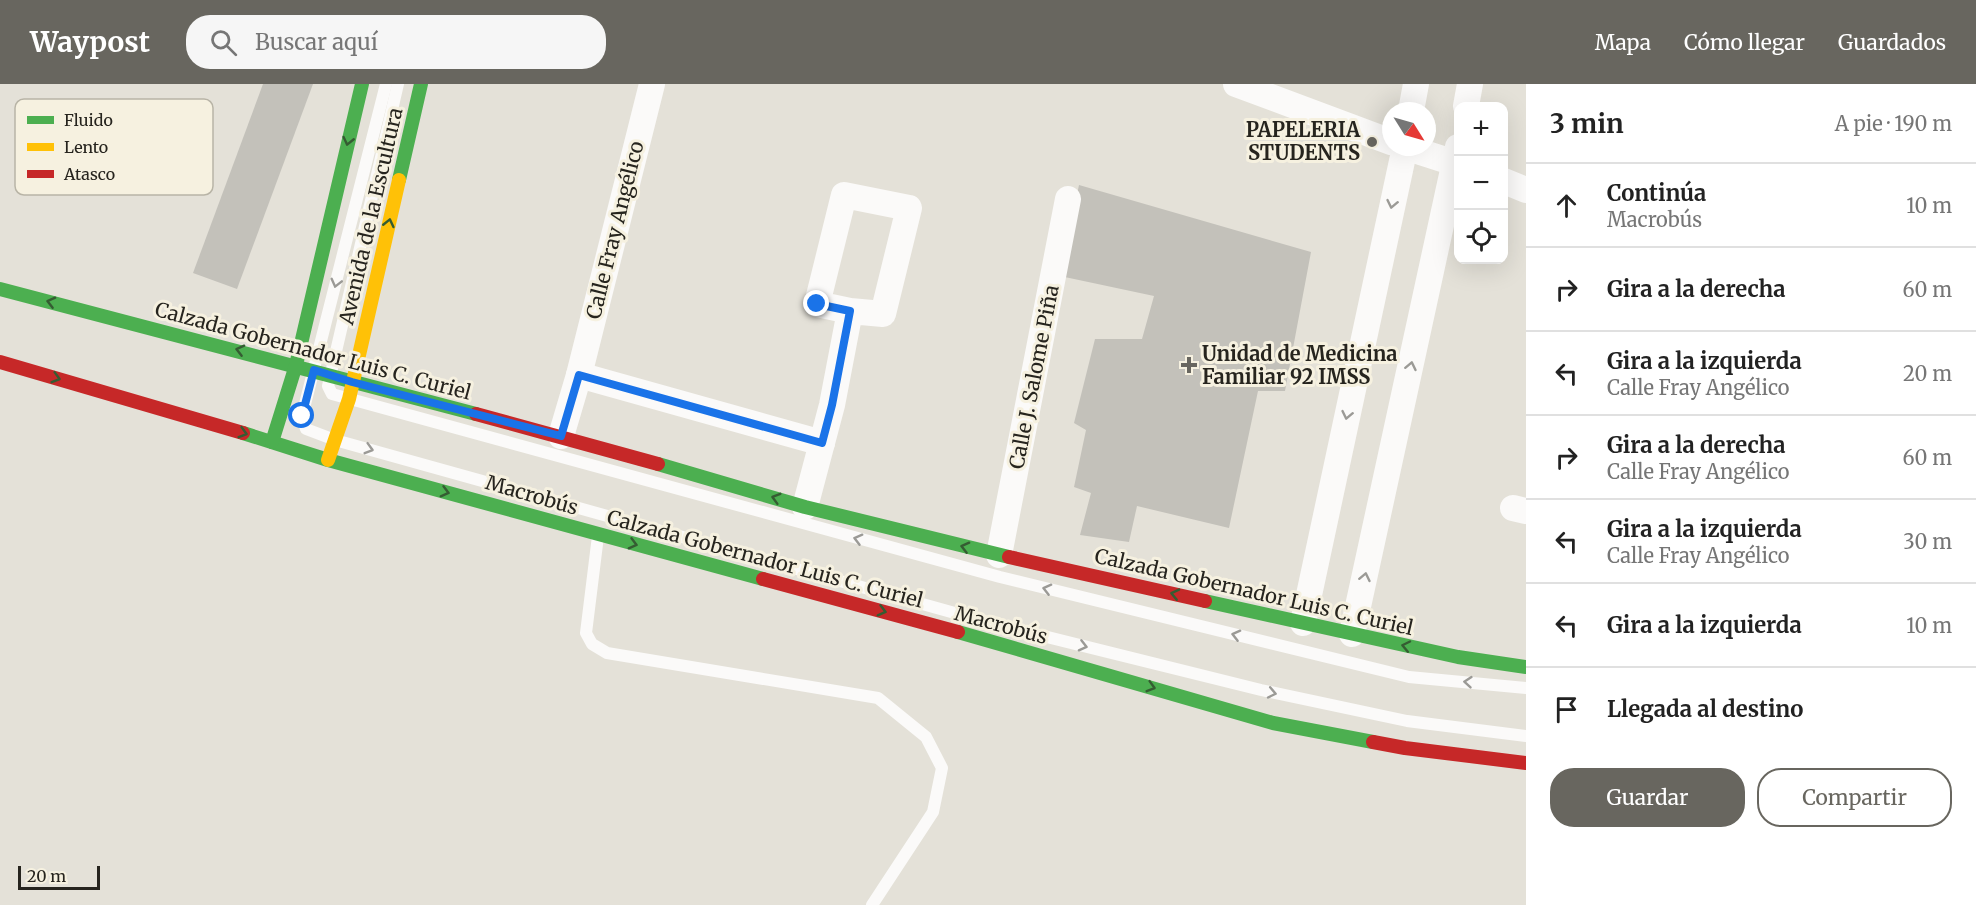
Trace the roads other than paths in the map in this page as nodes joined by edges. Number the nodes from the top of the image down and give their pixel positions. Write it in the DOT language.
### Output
graph roads {
  1 [pos="362,84"];
  2 [pos="386,84"];
  3 [pos="398,84"];
  4 [pos="421,84"];
  5 [pos="652,84"];
  6 [pos="1236,84"];
  7 [pos="1416,84"];
  8 [pos="1470,84"];
  9 [pos="1413,102"];
  10 [pos="1467,102"];
  11 [pos="1382,139"];
  12 [pos="1436,153"];
  13 [pos="1403,156"];
  14 [pos="1454,157"];
  15 [pos="1454,176"];
  16 [pos="1508,183"];
  17 [pos="1526,190"];
  18 [pos="1068,199"];
  19 [pos="0,289"];
  20 [pos="850,311"];
  21 [pos="0,362"];
  22 [pos="296,365"];
  23 [pos="314,370"];
  24 [pos="579,375"];
  25 [pos="331,376"];
  26 [pos="352,382"];
  27 [pos="349,399"];
  28 [pos="561,436"];
  29 [pos="335,440"];
  30 [pos="272,442"];
  31 [pos="822,443"];
  32 [pos="328,460"];
  33 [pos="805,507"];
  34 [pos="599,535"];
  35 [pos="999,555"];
  36 [pos="1303,622"];
  37 [pos="1352,634"];
  38 [pos="1526,668"];
  39 [pos="1526,688"];
  40 [pos="1526,736"];
  41 [pos="1526,763"];
  42 [pos="872,905"];
  1 -- 22 [label="main road, Avenida de la Escultura, one-way"];
  2 -- 23 [label="lane, Macrobús, one-way"];
  3 -- 25 [label="lane"];
  26 -- 4 [label="main road, Avenida de la Escultura, one-way"];
  5 -- 24 [label="street, Calle Fray Angélico"];
  6 -- 11 [label="street"];
  7 -- 9 [label="street"];
  8 -- 10 [label="street"];
  12 -- 14 [label="street"];
  13 -- 36 [label="street, one-way"];
  37 -- 15 [label="street, one-way"];
  16 -- 17 [label="street"];
  18 -- 35 [label="street, Calle J. Salome Piña"];
  22 -- 19 [label="main road, Calzada Gobernador Luis C. Curiel, one-way"];
  20 -- 20 [label="street"];
  20 -- 31 [label="street"];
  21 -- 30 [label="main road, Calzada Gobernador Luis C. Curiel, one-way"];
  22 -- 23 [label="main road, Calzada Gobernador Luis C. Curiel"];
  22 -- 30 [label="main road, Avenida de la Escultura"];
  23 -- 25 [label="main road, Calzada Gobernador Luis C. Curiel"];
  23 -- 29 [label="lane, Macrobús"];
  24 -- 28 [label="street, Calle Fray Angélico"];
  24 -- 31 [label="street"];
  25 -- 26 [label="main road, Calzada Gobernador Luis C. Curiel"];
  25 -- 27 [label="lane"];
  26 -- 27 [label="main road, Avenida de la Escultura"];
  26 -- 28 [label="main road, Calzada Gobernador Luis C. Curiel"];
  27 -- 29 [label="main road, Avenida de la Escultura"];
  39 -- 27 [label="lane, one-way"];
  33 -- 28 [label="main road, Calzada Gobernador Luis C. Curiel, one-way"];
  29 -- 32 [label="main road, Avenida de la Escultura"];
  29 -- 40 [label="lane, Macrobús, one-way"];
  30 -- 32 [label="main road, Calzada Gobernador Luis C. Curiel"];
  31 -- 33 [label="street"];
  32 -- 34 [label="main road, Calzada Gobernador Luis C. Curiel, one-way"];
  35 -- 33 [label="main road, Calzada Gobernador Luis C. Curiel, one-way"];
  34 -- 41 [label="main road, Calzada Gobernador Luis C. Curiel, one-way"];
  34 -- 42 [label="lane"];
  36 -- 35 [label="main road, Calzada Gobernador Luis C. Curiel, one-way"];
  36 -- 37 [label="main road, Calzada Gobernador Luis C. Curiel"];
  38 -- 37 [label="main road, Calzada Gobernador Luis C. Curiel, one-way"];
}
